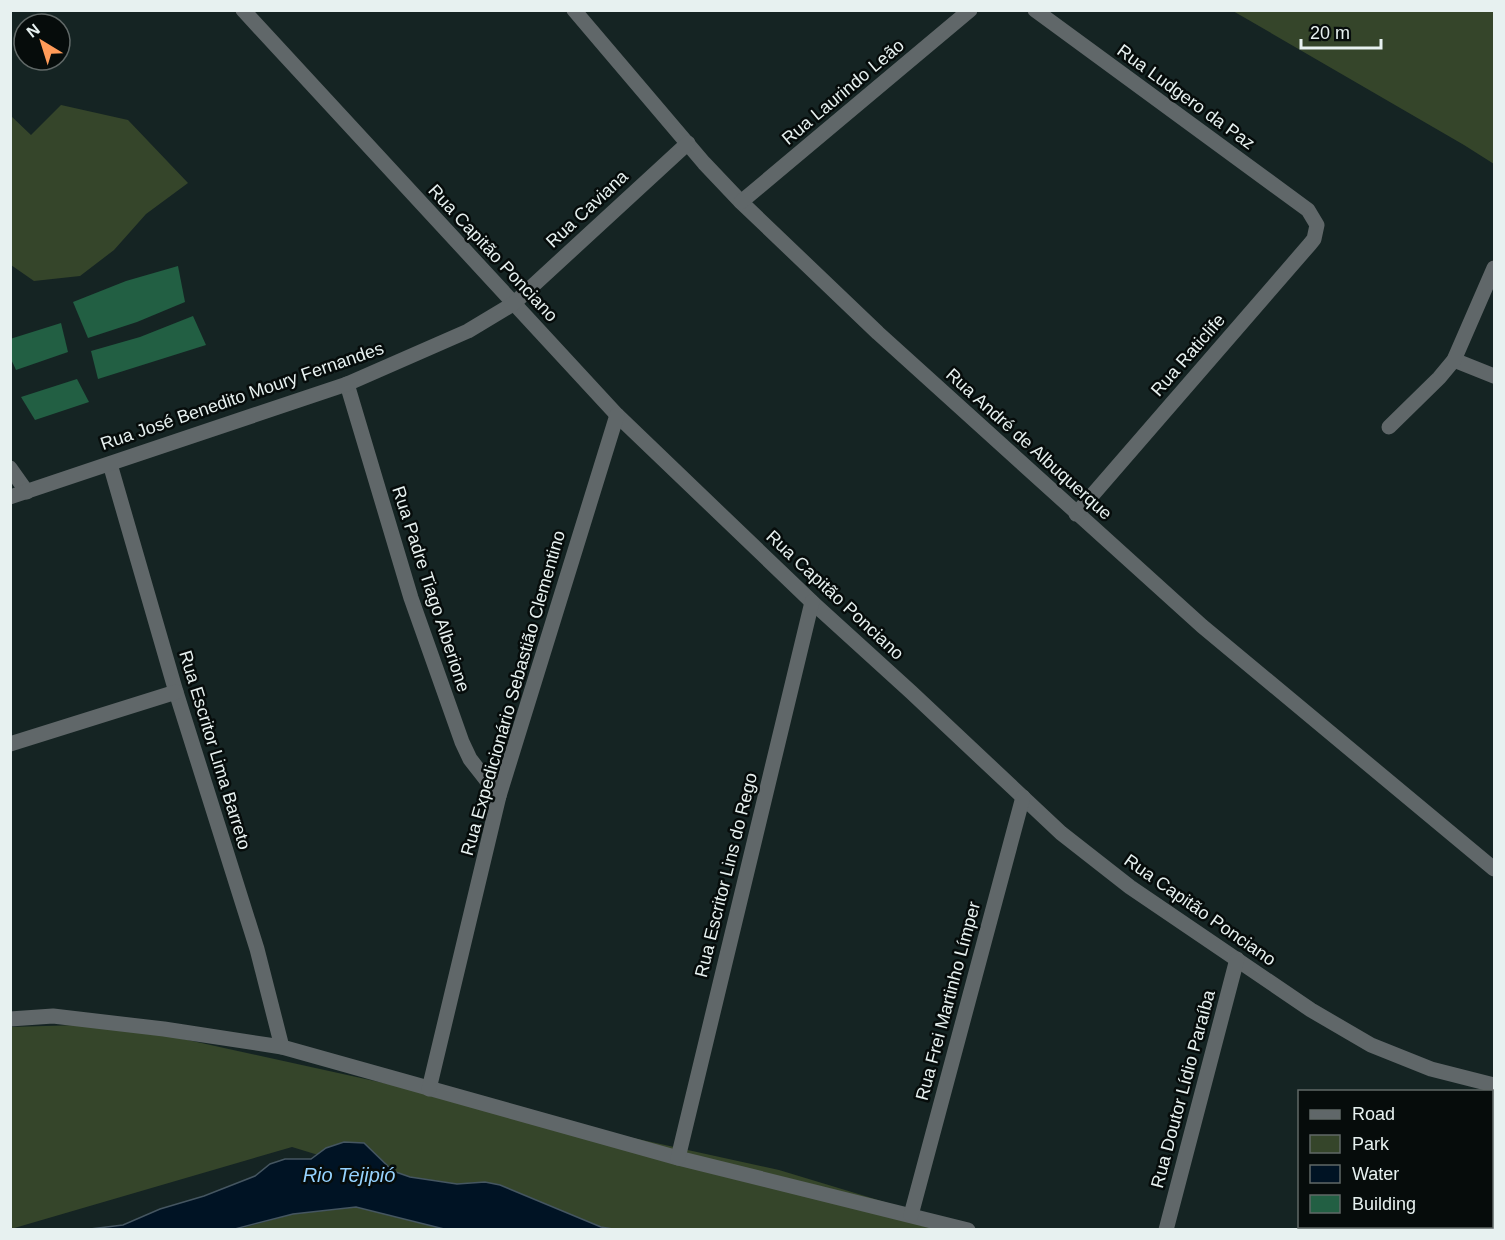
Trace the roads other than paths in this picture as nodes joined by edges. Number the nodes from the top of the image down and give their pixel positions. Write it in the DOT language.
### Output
graph roads {
  1 [pos="243,10"];
  2 [pos="574,10"];
  3 [pos="970,10"];
  4 [pos="1035,10"];
  5 [pos="688,143"];
  6 [pos="741,202"];
  7 [pos="1313,216"];
  8 [pos="1494,268"];
  9 [pos="513,304"];
  10 [pos="1454,360"];
  11 [pos="1494,376"];
  12 [pos="347,384"];
  13 [pos="617,415"];
  14 [pos="1389,427"];
  15 [pos="110,464"];
  16 [pos="10,468"];
  17 [pos="27,492"];
  18 [pos="10,497"];
  19 [pos="1076,514"];
  20 [pos="812,602"];
  21 [pos="176,692"];
  22 [pos="10,744"];
  23 [pos="499,796"];
  24 [pos="1023,797"];
  25 [pos="1494,869"];
  26 [pos="1237,959"];
  27 [pos="10,1019"];
  28 [pos="282,1047"];
  29 [pos="1494,1085"];
  30 [pos="429,1089"];
  31 [pos="678,1158"];
  32 [pos="911,1215"];
  33 [pos="968,1230"];
  34 [pos="1166,1230"];
  1 -- 9 [label="street, Rua Capitão Ponciano"];
  2 -- 5 [label="street, Rua André de Albuquerque"];
  3 -- 6 [label="street, Rua Laurindo Leão"];
  4 -- 7 [label="street, Rua Ludgero da Paz"];
  5 -- 6 [label="street, Rua André de Albuquerque"];
  5 -- 9 [label="street, Rua Caviana"];
  6 -- 19 [label="street, Rua André de Albuquerque"];
  7 -- 19 [label="street, Rua Raticlife"];
  8 -- 10 [label="street"];
  9 -- 12 [label="street, Rua José Benedito Moury Fernandes"];
  9 -- 13 [label="street, Rua Capitão Ponciano"];
  10 -- 11 [label="street"];
  10 -- 14 [label="street"];
  12 -- 15 [label="street, Rua José Benedito Moury Fernandes"];
  12 -- 23 [label="street, Rua Padre Tiago Alberione"];
  13 -- 20 [label="street, Rua Capitão Ponciano"];
  13 -- 23 [label="street, Rua Expedicionário Sebastião Clementino"];
  15 -- 17 [label="street, Rua José Benedito Moury Fernandes"];
  15 -- 21 [label="street, Rua Escritor Lima Barreto"];
  16 -- 17 [label="street"];
  17 -- 18 [label="street, Rua José Benedito Moury Fernandes"];
  19 -- 25 [label="street, Rua André de Albuquerque"];
  20 -- 24 [label="street, Rua Capitão Ponciano"];
  20 -- 31 [label="street, Rua Escritor Lins do Rego"];
  21 -- 22 [label="street"];
  21 -- 28 [label="street, Rua Escritor Lima Barreto"];
  23 -- 30 [label="street, Rua Expedicionário Sebastião Clementino"];
  24 -- 26 [label="street, Rua Capitão Ponciano"];
  24 -- 32 [label="street, Rua Frei Martinho Límper"];
  26 -- 29 [label="street, Rua Capitão Ponciano"];
  26 -- 34 [label="street, Rua Doutor Lídio Paraíba"];
  27 -- 28 [label="street"];
  28 -- 30 [label="street"];
  30 -- 31 [label="street"];
  31 -- 32 [label="street"];
  32 -- 33 [label="street"];
}
